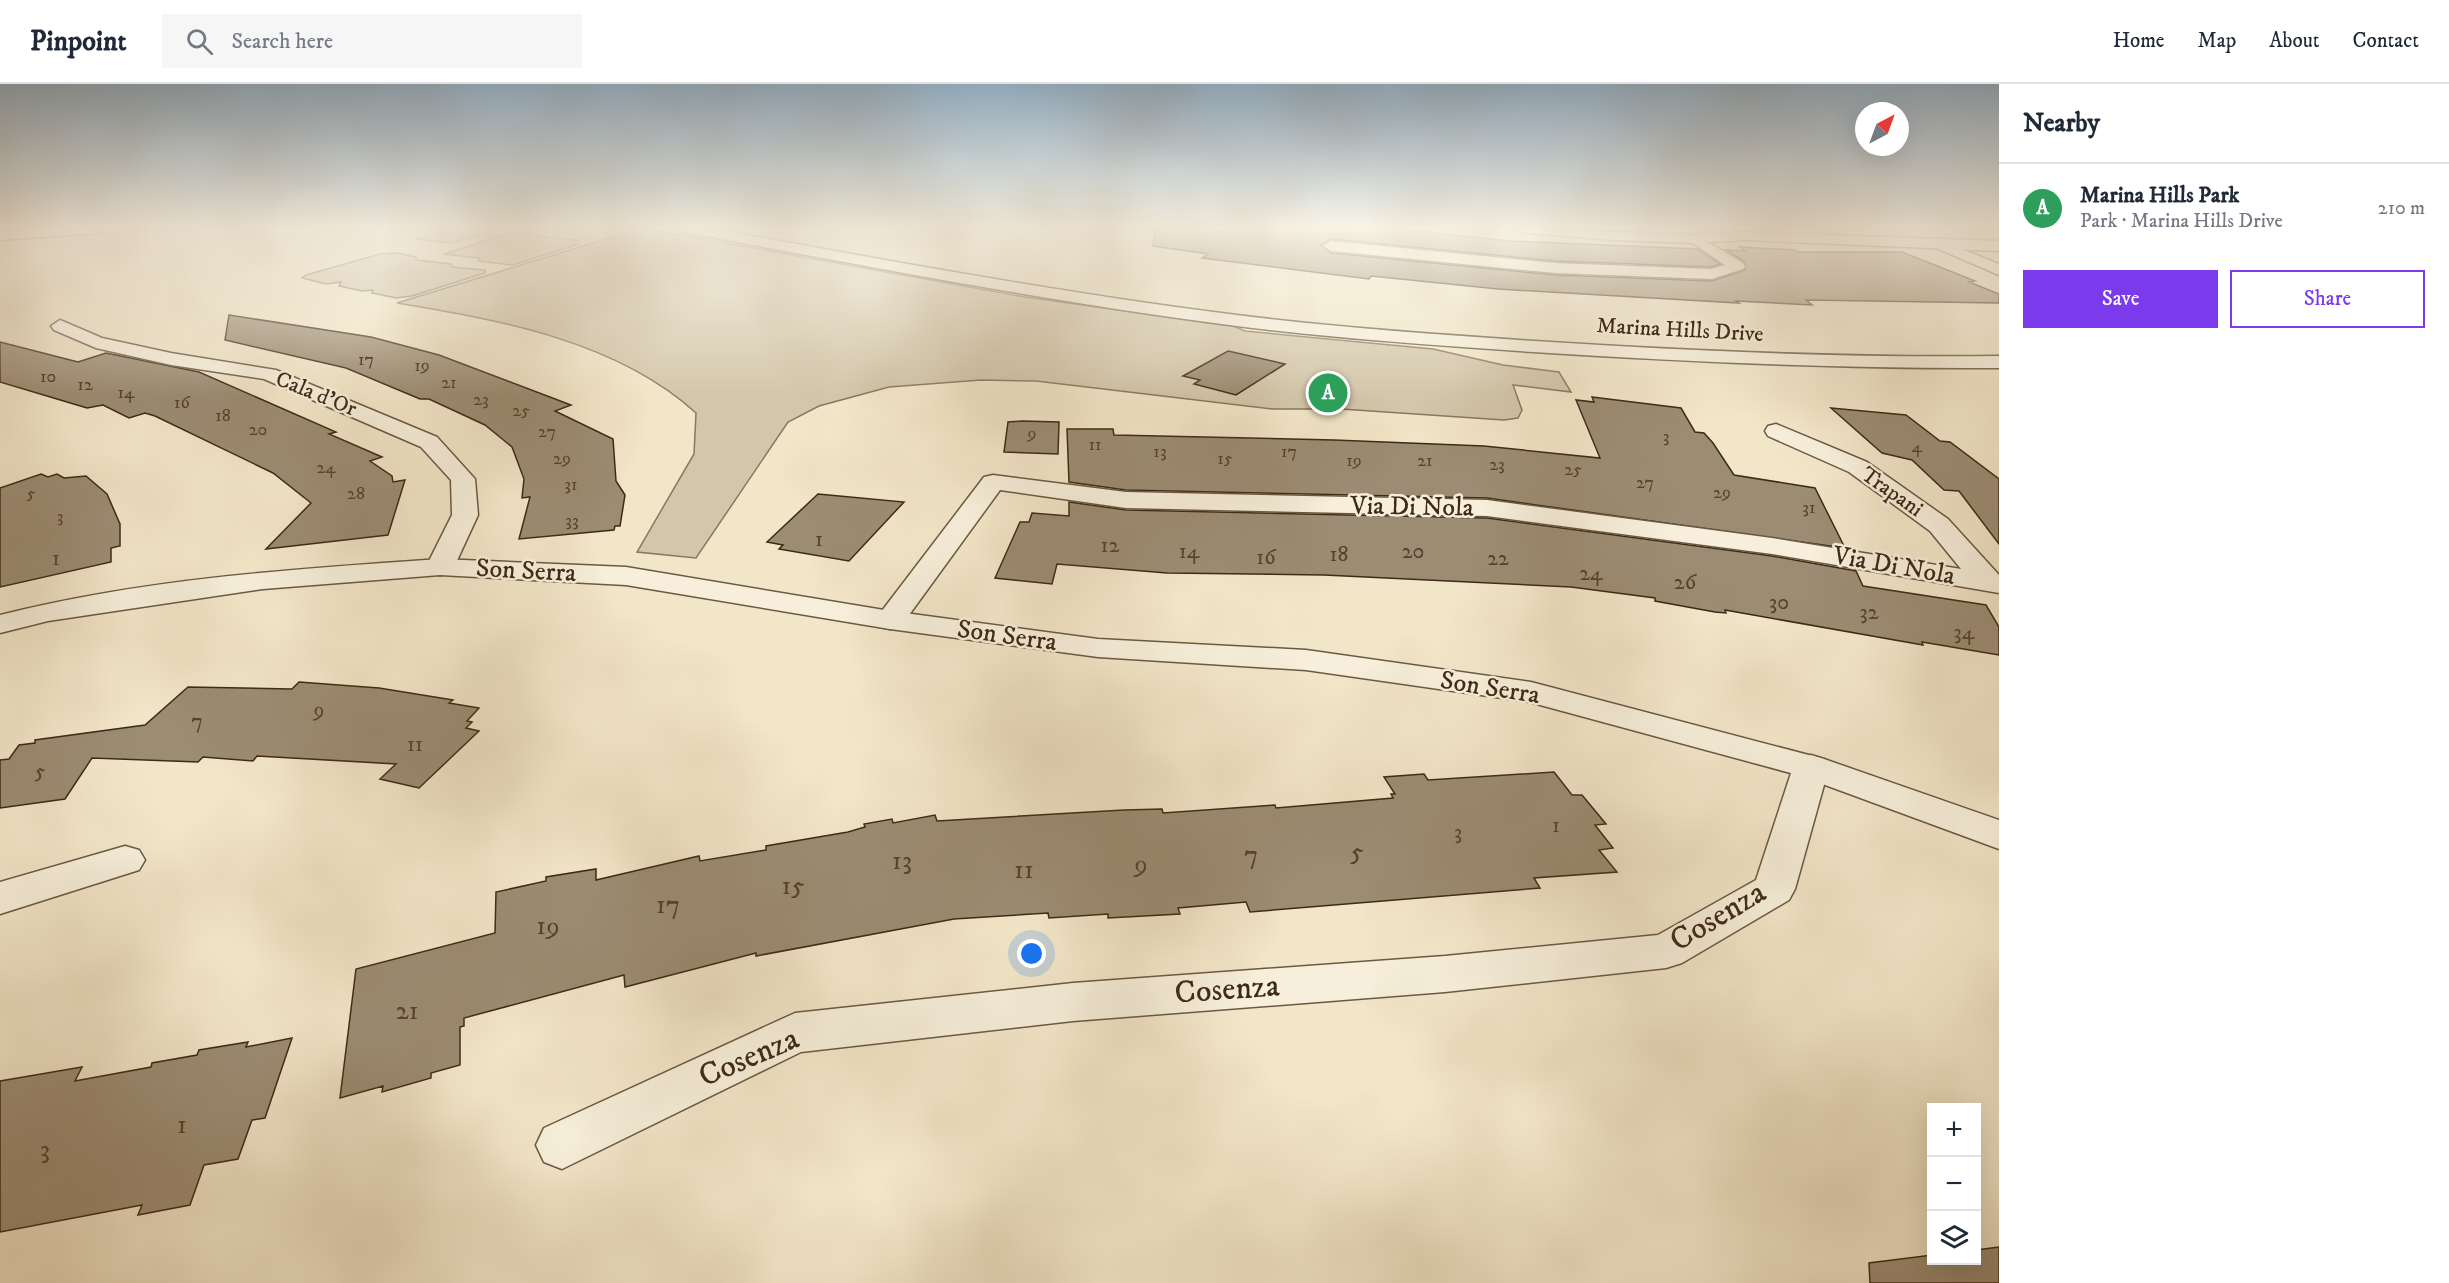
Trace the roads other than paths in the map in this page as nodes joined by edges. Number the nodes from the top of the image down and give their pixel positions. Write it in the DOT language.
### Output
graph roads {
  1 [pos="996,284"];
  2 [pos="1070,284"];
  3 [pos="60,326"];
  4 [pos="1999,346"];
  5 [pos="1999,362"];
  6 [pos="1776,431"];
  7 [pos="441,567"];
  8 [pos="1993,583"];
  9 [pos="890,620"];
  10 [pos="0,624"];
  11 [pos="1811,767"];
  12 [pos="1999,835"];
  13 [pos="125,860"];
  14 [pos="0,898"];
  15 [pos="562,1145"];
  1 -- 5 [label="street, Marina Hills Drive"];
  2 -- 4 [label="street, Marina Hills Drive"];
  3 -- 7 [label="street, Cala d'Or"];
  6 -- 8 [label="street, Trapani"];
  7 -- 9 [label="street, Son Serra"];
  7 -- 10 [label="street, Son Serra"];
  8 -- 9 [label="street, Via Di Nola"];
  9 -- 11 [label="street, Son Serra"];
  11 -- 12 [label="street, Son Serra"];
  11 -- 15 [label="street, Cosenza"];
  13 -- 14 [label="street"];
}
